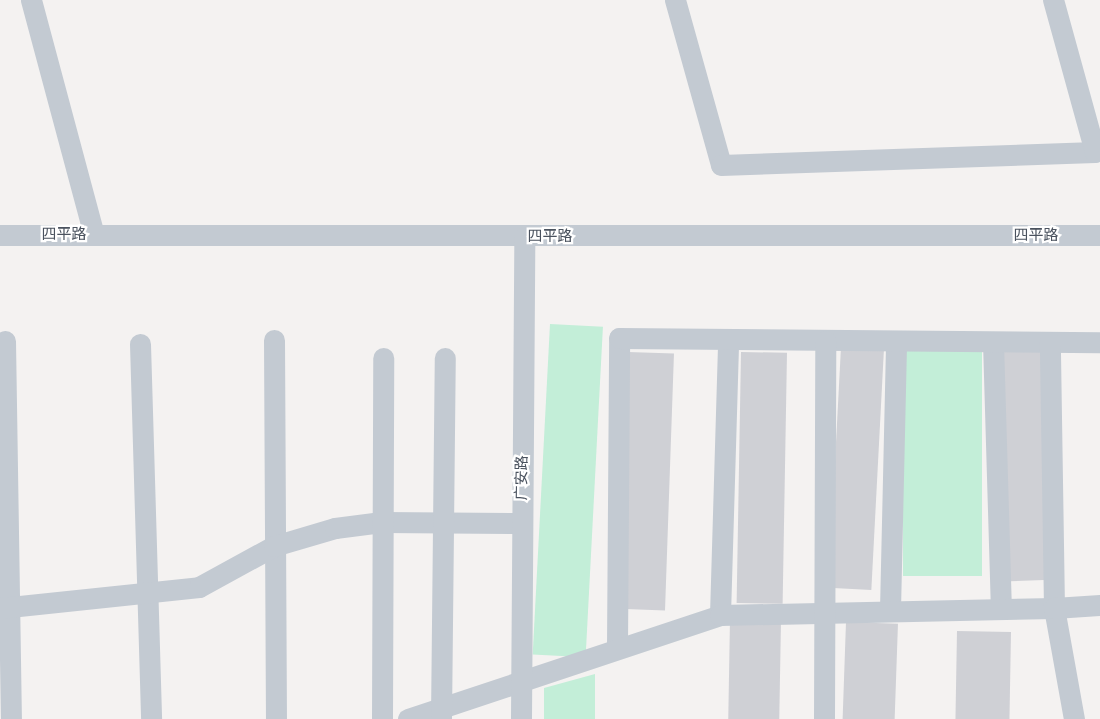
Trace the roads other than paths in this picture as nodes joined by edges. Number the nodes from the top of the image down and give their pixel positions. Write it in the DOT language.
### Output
graph roads {
  1 [pos="31,0"];
  2 [pos="675,0"];
  3 [pos="1053,0"];
  4 [pos="0,235"];
  5 [pos="94,235"];
  6 [pos="1100,235"];
  7 [pos="524,237"];
  8 [pos="728,339"];
  9 [pos="274,340"];
  10 [pos="5,341"];
  11 [pos="825,341"];
  12 [pos="896,341"];
  13 [pos="993,342"];
  14 [pos="1050,342"];
  15 [pos="1100,342"];
  16 [pos="140,344"];
  17 [pos="383,358"];
  18 [pos="446,358"];
  19 [pos="382,522"];
  20 [pos="442,523"];
  21 [pos="521,523"];
  22 [pos="274,546"];
  23 [pos="147,594"];
  24 [pos="1100,605"];
  25 [pos="5,608"];
  26 [pos="1001,608"];
  27 [pos="1054,608"];
  28 [pos="890,610"];
  29 [pos="824,612"];
  30 [pos="720,615"];
  31 [pos="617,647"];
  32 [pos="521,680"];
  33 [pos="441,714"];
  34 [pos="11,719"];
  35 [pos="151,719"];
  36 [pos="276,719"];
  37 [pos="381,719"];
  38 [pos="408,719"];
  39 [pos="521,719"];
  40 [pos="824,719"];
  41 [pos="1074,719"];
  1 -- 5 [label="street"];
  2 -- 3 [label="street"];
  4 -- 5 [label="street, 四平路"];
  5 -- 7 [label="street, 四平路"];
  6 -- 7 [label="street, 四平路"];
  7 -- 21 [label="street, 广安路"];
  8 -- 11 [label="street"];
  8 -- 30 [label="street"];
  8 -- 31 [label="street"];
  9 -- 22 [label="street"];
  10 -- 25 [label="street"];
  11 -- 12 [label="street"];
  11 -- 29 [label="street"];
  12 -- 13 [label="street"];
  12 -- 28 [label="street"];
  13 -- 14 [label="street"];
  13 -- 26 [label="street"];
  14 -- 15 [label="street"];
  14 -- 27 [label="street"];
  16 -- 23 [label="street"];
  17 -- 19 [label="street"];
  18 -- 20 [label="street"];
  19 -- 20 [label="street"];
  19 -- 22 [label="street"];
  19 -- 37 [label="street"];
  20 -- 21 [label="street"];
  20 -- 33 [label="street"];
  21 -- 32 [label="street, 广安路"];
  22 -- 23 [label="street"];
  22 -- 36 [label="street"];
  23 -- 25 [label="street"];
  23 -- 35 [label="street"];
  24 -- 27 [label="street"];
  25 -- 34 [label="street"];
  26 -- 27 [label="street"];
  26 -- 28 [label="street"];
  27 -- 41 [label="street"];
  28 -- 29 [label="street"];
  29 -- 30 [label="street"];
  29 -- 40 [label="street"];
  30 -- 31 [label="street"];
  31 -- 32 [label="street"];
  32 -- 33 [label="street"];
  32 -- 39 [label="street, 广安路"];
  33 -- 38 [label="street"];
}
